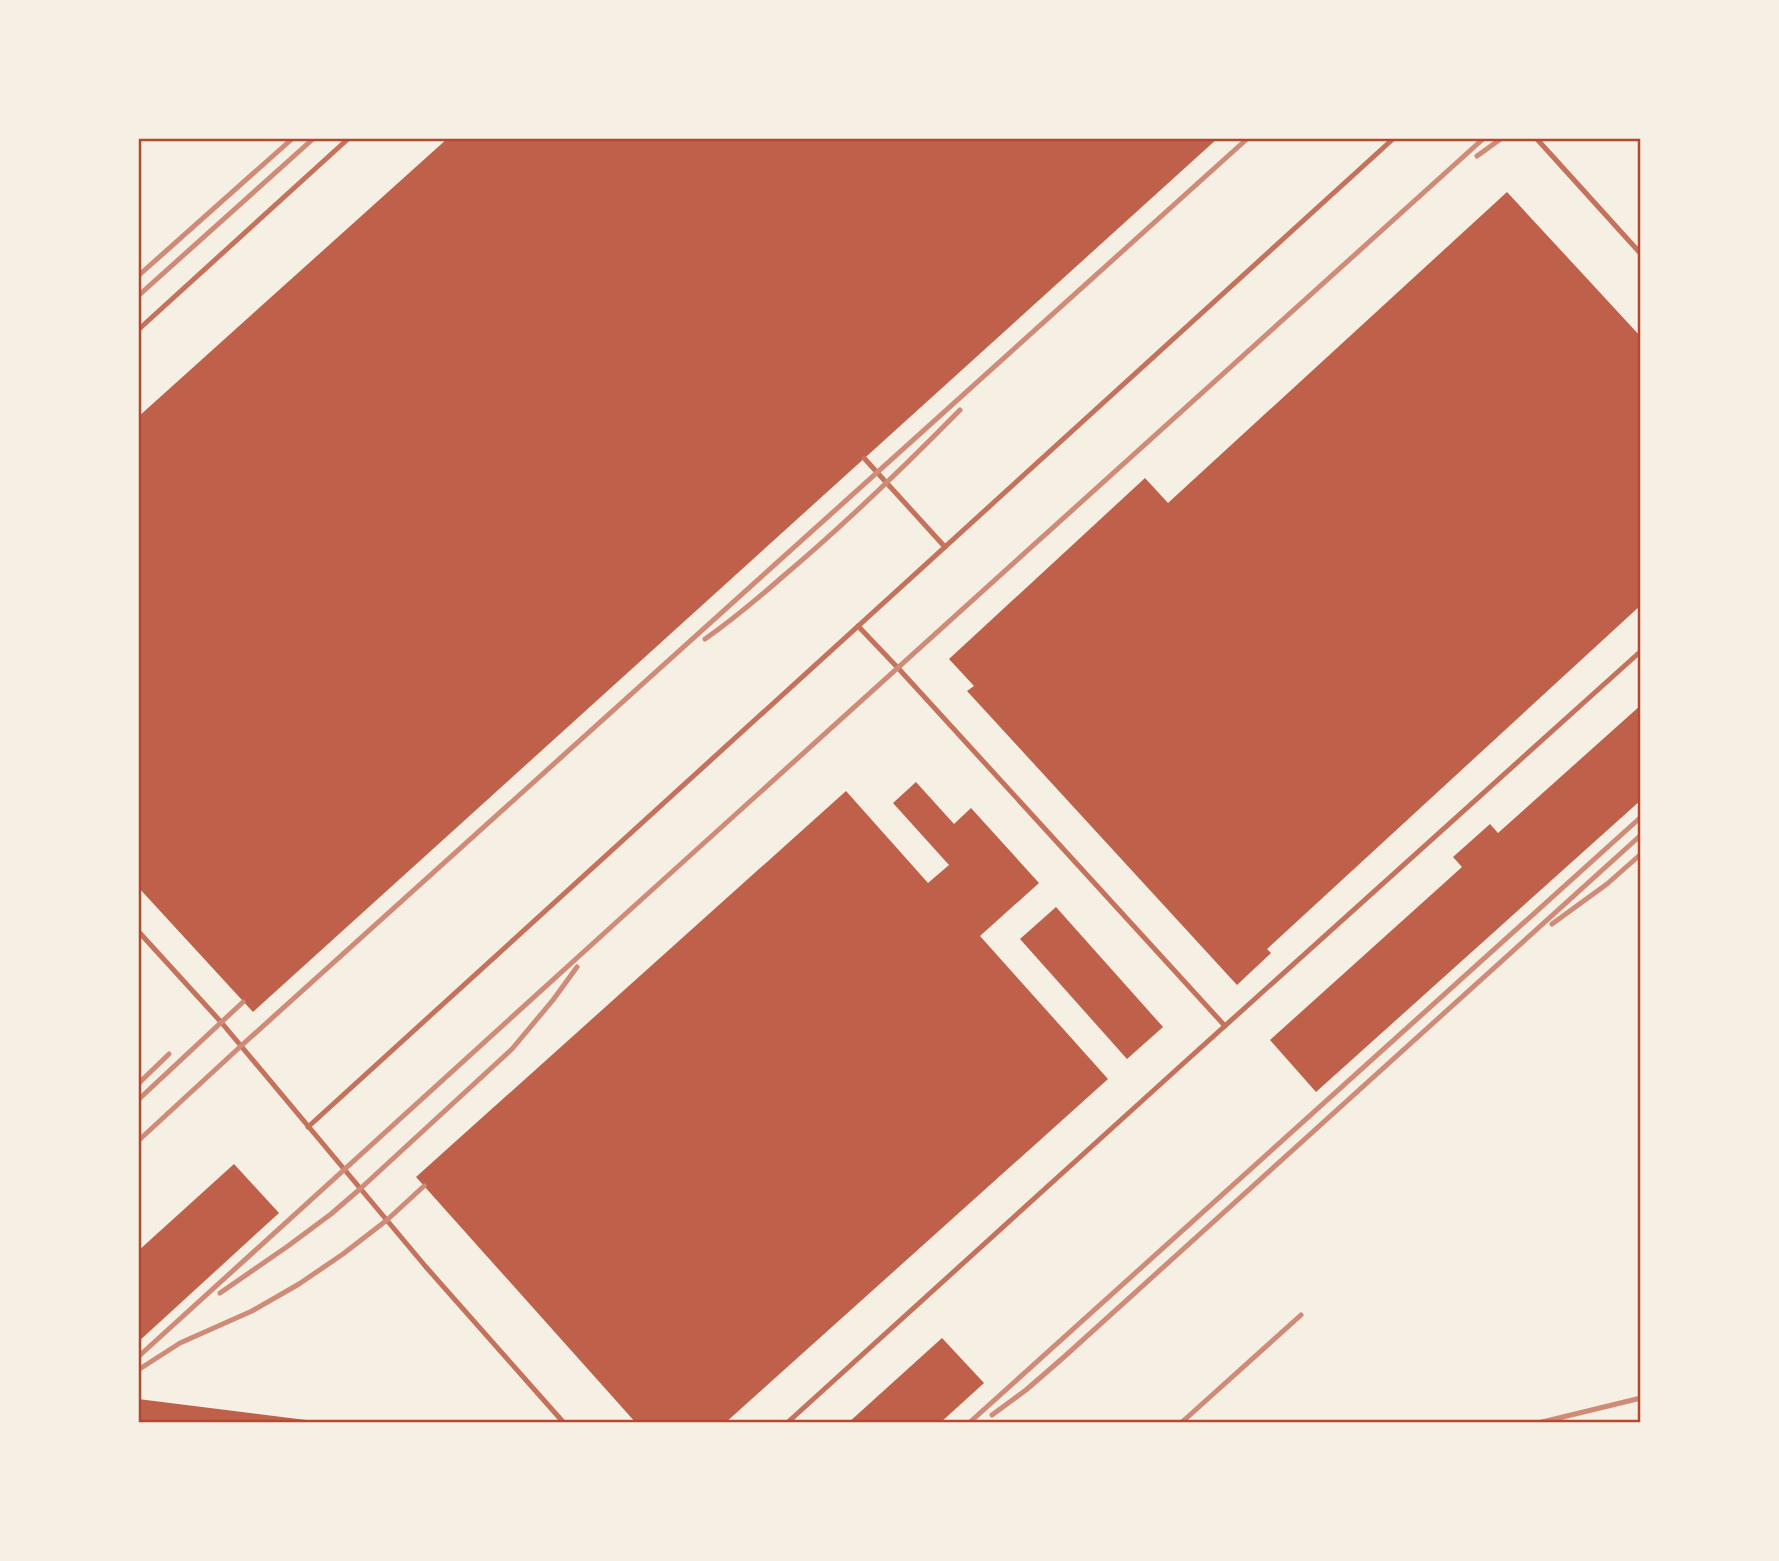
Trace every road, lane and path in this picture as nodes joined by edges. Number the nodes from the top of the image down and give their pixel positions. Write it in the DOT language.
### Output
graph roads {
  1 [pos="349,138"];
  2 [pos="1394,138"];
  3 [pos="1536,138"];
  4 [pos="1641,254"];
  5 [pos="138,330"];
  6 [pos="864,458"];
  7 [pos="945,547"];
  8 [pos="858,626"];
  9 [pos="1641,652"];
  10 [pos="138,931"];
  11 [pos="1224,1026"];
  12 [pos="308,1127"];
  13 [pos="564,1423"];
  14 [pos="787,1423"];
  1 -- 5 [label="lane"];
  2 -- 7 [label="lane"];
  3 -- 4 [label="lane"];
  6 -- 7 [label="lane"];
  7 -- 8 [label="lane"];
  8 -- 11 [label="lane"];
  8 -- 12 [label="lane"];
  9 -- 11 [label="lane"];
  10 -- 12 [label="lane"];
  11 -- 14 [label="lane"];
  12 -- 13 [label="lane"];
}
